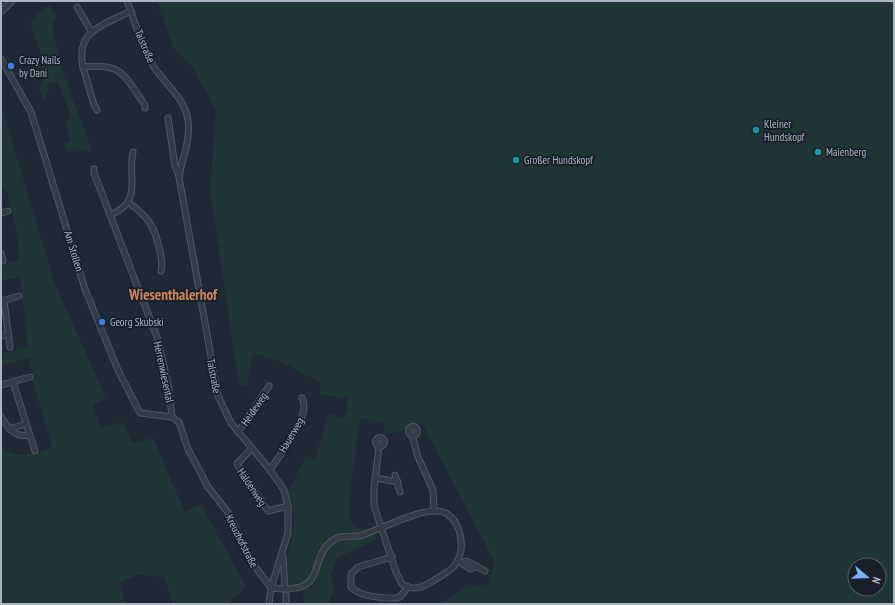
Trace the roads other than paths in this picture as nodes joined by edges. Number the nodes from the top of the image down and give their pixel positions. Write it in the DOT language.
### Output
graph roads {
  1 [pos="12,1"];
  2 [pos="127,1"];
  3 [pos="77,7"];
  4 [pos="131,11"];
  5 [pos="1,12"];
  6 [pos="91,31"];
  7 [pos="1,58"];
  8 [pos="83,67"];
  9 [pos="145,108"];
  10 [pos="97,110"];
  11 [pos="168,118"];
  12 [pos="133,152"];
  13 [pos="94,169"];
  14 [pos="179,177"];
  15 [pos="128,202"];
  16 [pos="8,211"];
  17 [pos="1,213"];
  18 [pos="110,215"];
  19 [pos="1,253"];
  20 [pos="3,261"];
  21 [pos="161,271"];
  22 [pos="19,296"];
  23 [pos="3,301"];
  24 [pos="8,334"];
  25 [pos="1,336"];
  26 [pos="10,347"];
  27 [pos="30,377"];
  28 [pos="13,382"];
  29 [pos="1,385"];
  30 [pos="270,386"];
  31 [pos="302,398"];
  32 [pos="1,417"];
  33 [pos="172,417"];
  34 [pos="26,424"];
  35 [pos="10,429"];
  36 [pos="238,432"];
  37 [pos="29,435"];
  38 [pos="412,435"];
  39 [pos="379,447"];
  40 [pos="252,448"];
  41 [pos="35,451"];
  42 [pos="270,470"];
  43 [pos="395,475"];
  44 [pos="375,478"];
  45 [pos="398,482"];
  46 [pos="400,492"];
  47 [pos="288,506"];
  48 [pos="434,511"];
  49 [pos="382,527"];
  50 [pos="283,554"];
  51 [pos="392,557"];
  52 [pos="460,562"];
  53 [pos="485,571"];
  54 [pos="408,587"];
  55 [pos="271,588"];
  56 [pos="285,588"];
  57 [pos="286,595"];
  58 [pos="269,604"];
  59 [pos="286,604"];
  1 -- 5 [label="street"];
  2 -- 4 [label="street, Talstraße"];
  3 -- 6 [label="street"];
  4 -- 6 [label="street"];
  4 -- 14 [label="street, Talstraße"];
  6 -- 8 [label="street"];
  7 -- 33 [label="street, Am Stollen"];
  8 -- 9 [label="street"];
  8 -- 10 [label="street"];
  11 -- 14 [label="street, Talstraße"];
  12 -- 15 [label="street"];
  13 -- 18 [label="street, Herrenwiesental"];
  14 -- 36 [label="street, Talstraße"];
  15 -- 18 [label="street"];
  15 -- 21 [label="street"];
  16 -- 17 [label="street"];
  18 -- 33 [label="street, Herrenwiesental"];
  19 -- 20 [label="street"];
  22 -- 23 [label="street"];
  23 -- 24 [label="street"];
  24 -- 25 [label="street"];
  24 -- 26 [label="street"];
  27 -- 28 [label="street"];
  28 -- 29 [label="street"];
  28 -- 34 [label="street"];
  30 -- 36 [label="street, Heideweg"];
  31 -- 42 [label="street, Hauerweg"];
  32 -- 35 [label="street"];
  33 -- 55 [label="street, Kreuzhofstraße"];
  34 -- 35 [label="street"];
  34 -- 37 [label="street"];
  35 -- 37 [label="street"];
  36 -- 40 [label="street, Talstraße"];
  37 -- 41 [label="street"];
  38 -- 48 [label="street"];
  39 -- 44 [label="street"];
  40 -- 42 [label="street, Talstraße"];
  40 -- 47 [label="street, Haldenweg"];
  42 -- 47 [label="street, Talstraße"];
  43 -- 45 [label="street"];
  44 -- 45 [label="street"];
  44 -- 49 [label="street"];
  45 -- 46 [label="street"];
  47 -- 50 [label="street, Talstraße"];
  48 -- 49 [label="street"];
  48 -- 52 [label="street"];
  49 -- 51 [label="street"];
  49 -- 56 [label="street"];
  50 -- 55 [label="street, Talstraße"];
  50 -- 56 [label="street, Talstraße"];
  51 -- 54 [label="street"];
  51 -- 54 [label="street"];
  52 -- 53 [label="street"];
  52 -- 54 [label="street"];
  55 -- 56 [label="street"];
  55 -- 58 [label="street"];
  57 -- 59 [label="street"];
}
